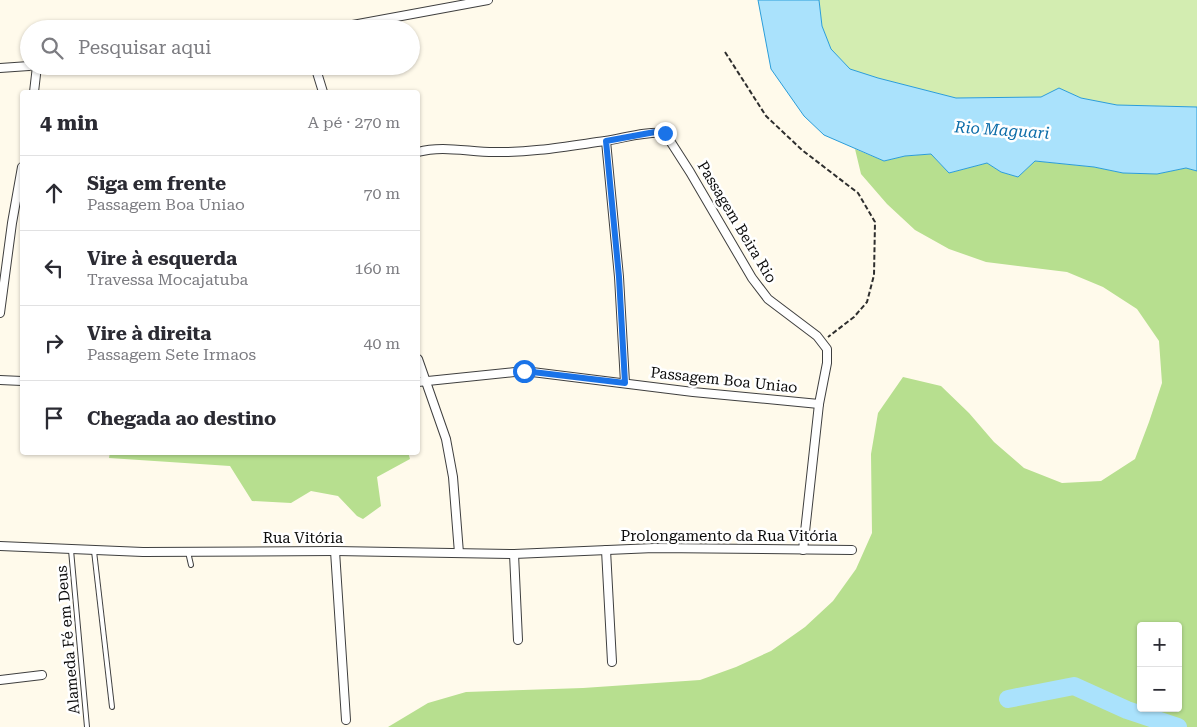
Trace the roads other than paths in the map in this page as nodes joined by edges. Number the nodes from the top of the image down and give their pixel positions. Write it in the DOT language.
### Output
graph roads {
  1 [pos="488,0"];
  2 [pos="380,20"];
  3 [pos="20,67"];
  4 [pos="0,68"];
  5 [pos="36,75"];
  6 [pos="318,75"];
  7 [pos="34,90"];
  8 [pos="323,90"];
  9 [pos="606,141"];
  10 [pos="420,151"];
  11 [pos="20,178"];
  12 [pos="12,223"];
  13 [pos="20,223"];
  14 [pos="2,277"];
  15 [pos="0,313"];
  16 [pos="0,380"];
  17 [pos="20,381"];
  18 [pos="421,382"];
  19 [pos="625,383"];
  20 [pos="819,404"];
  21 [pos="0,546"];
  22 [pos="71,550"];
  23 [pos="606,550"];
  24 [pos="803,550"];
  25 [pos="852,550"];
  26 [pos="94,551"];
  27 [pos="335,551"];
  28 [pos="188,552"];
  29 [pos="458,553"];
  30 [pos="514,554"];
  31 [pos="191,565"];
  32 [pos="518,640"];
  33 [pos="612,662"];
  34 [pos="42,675"];
  35 [pos="0,680"];
  36 [pos="112,707"];
  37 [pos="346,720"];
  38 [pos="87,727"];
  1 -- 2 [label="street"];
  3 -- 4 [label="street"];
  5 -- 7 [label="street"];
  6 -- 8 [label="street"];
  9 -- 10 [label="street"];
  9 -- 19 [label="street"];
  9 -- 20 [label="street, Passagem Beira Rio"];
  11 -- 12 [label="street"];
  12 -- 13 [label="street"];
  12 -- 14 [label="street"];
  14 -- 15 [label="street"];
  16 -- 17 [label="street"];
  18 -- 19 [label="street, Passagem Boa Uniao"];
  18 -- 29 [label="street"];
  19 -- 20 [label="street, Passagem Boa Uniao"];
  20 -- 24 [label="street"];
  21 -- 22 [label="street, Rua Vitória"];
  22 -- 26 [label="street, Rua Vitória"];
  22 -- 38 [label="lane, Alameda Fé em Deus"];
  23 -- 24 [label="street, Prolongamento da Rua Vitória"];
  23 -- 30 [label="street, Rua Vitória"];
  23 -- 33 [label="street"];
  24 -- 25 [label="street, Prolongamento da Rua Vitória"];
  26 -- 28 [label="street, Rua Vitória"];
  26 -- 36 [label="lane"];
  27 -- 28 [label="street, Rua Vitória"];
  27 -- 29 [label="street, Rua Vitória"];
  27 -- 37 [label="street"];
  28 -- 31 [label="lane"];
  29 -- 30 [label="street, Rua Vitória"];
  30 -- 32 [label="street"];
  34 -- 35 [label="street"];
}
